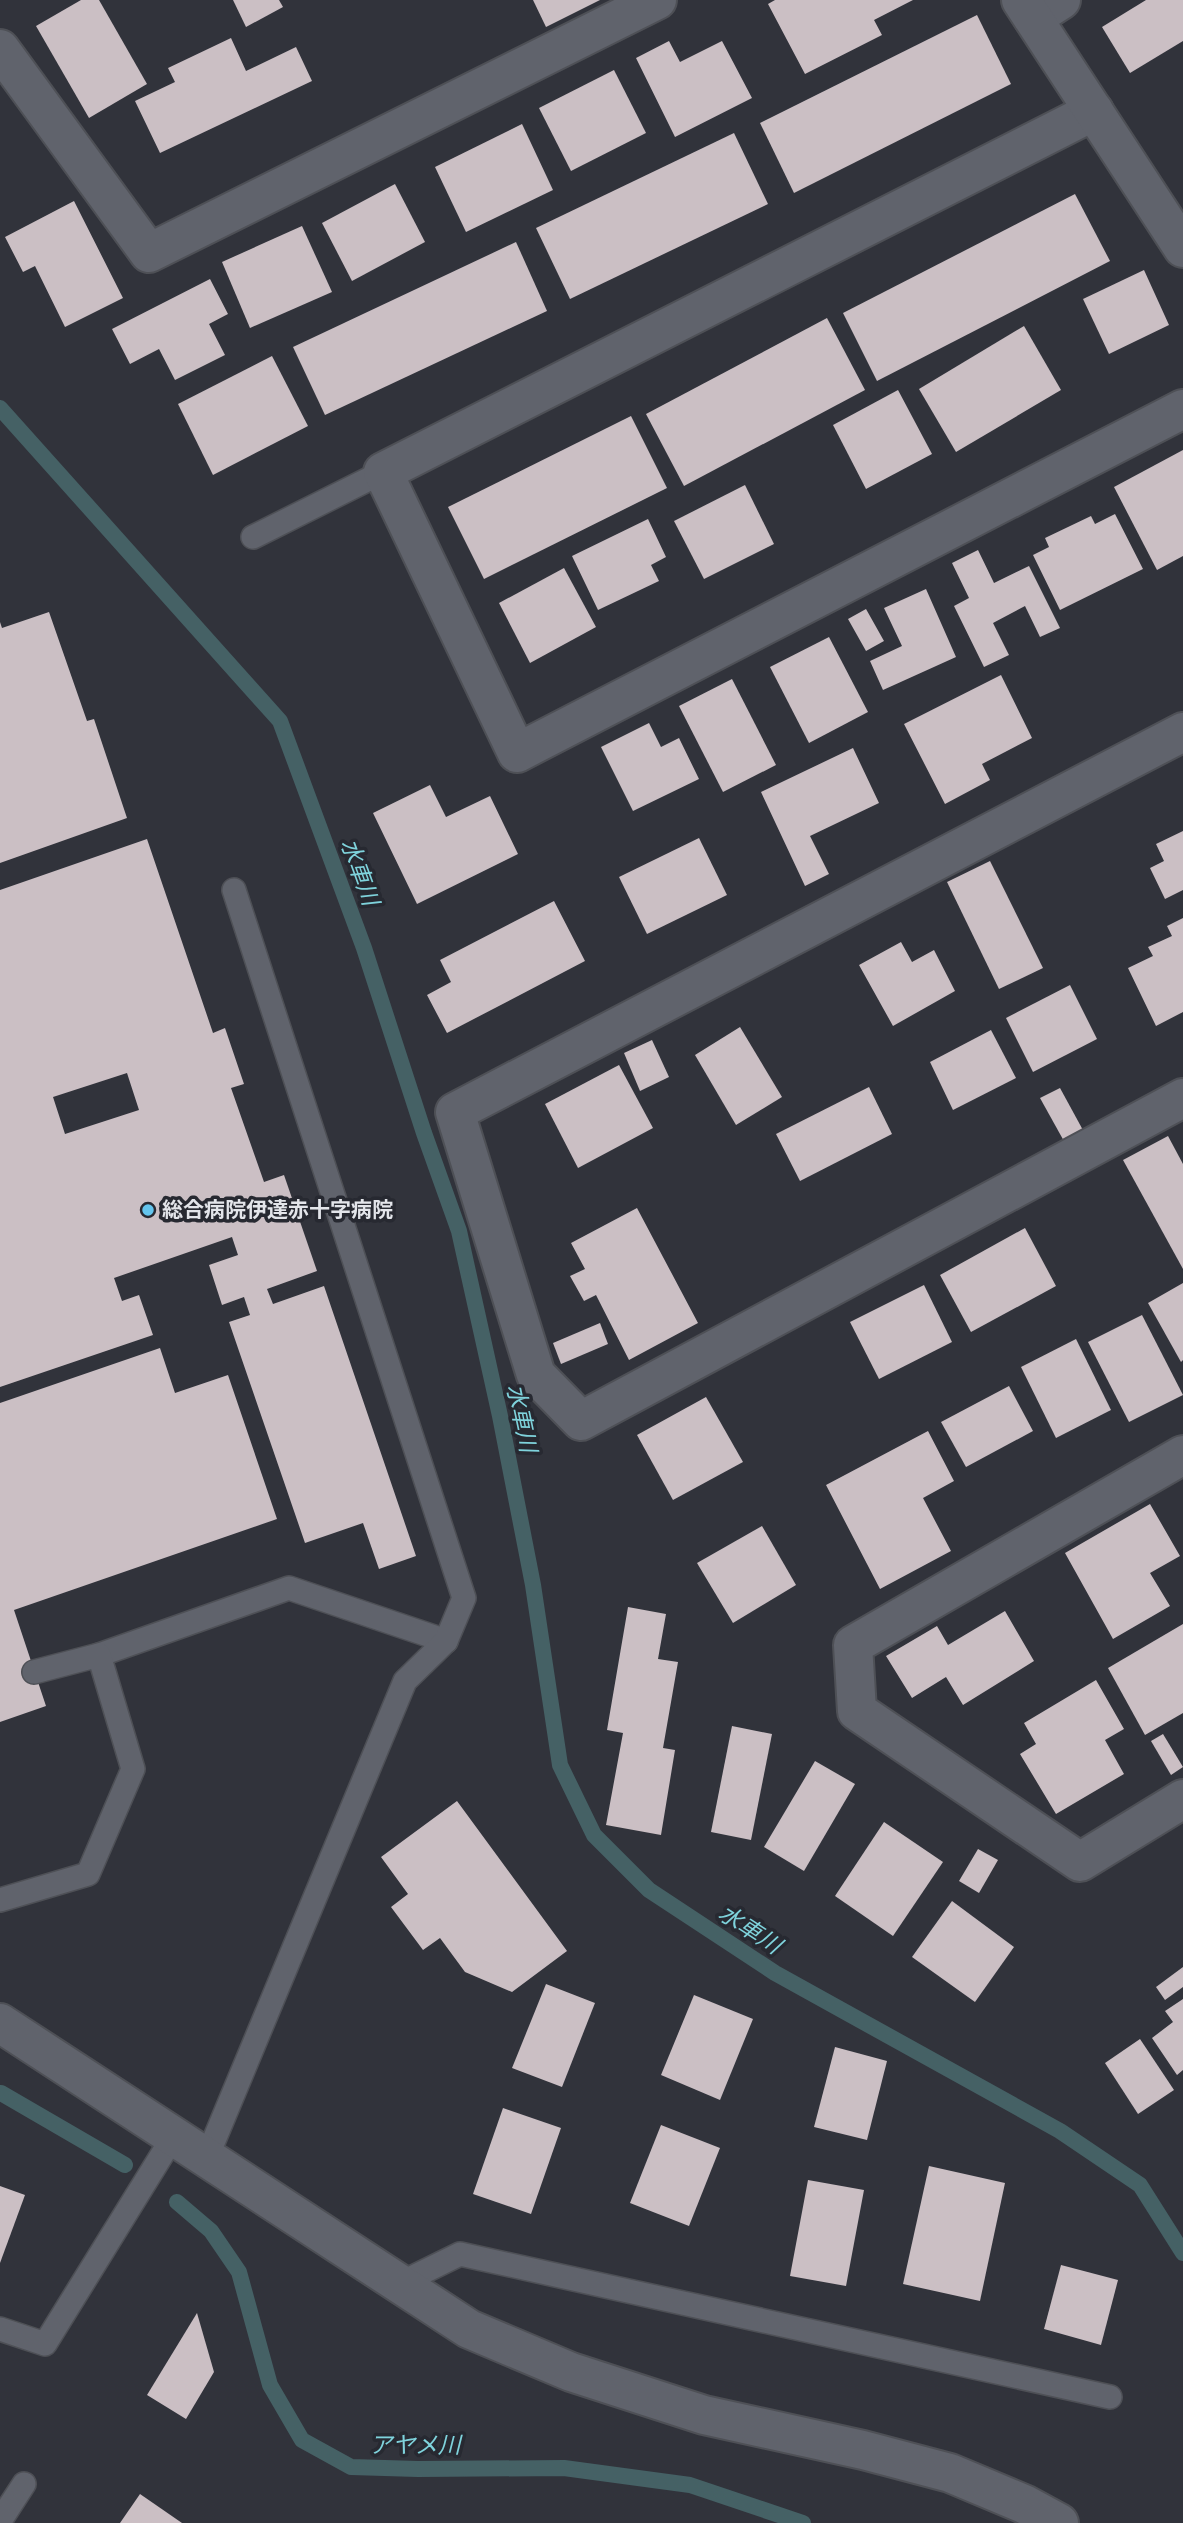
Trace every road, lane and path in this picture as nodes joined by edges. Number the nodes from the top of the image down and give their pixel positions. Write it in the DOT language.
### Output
graph roads {
  1 [pos="657,0"];
  2 [pos="1038,6"];
  3 [pos="0,49"];
  4 [pos="1094,111"];
  5 [pos="1179,233"];
  6 [pos="1183,409"];
  7 [pos="383,472"];
  8 [pos="253,537"];
  9 [pos="1183,732"];
  10 [pos="234,890"];
  11 [pos="1183,1098"];
  12 [pos="1183,1455"];
  13 [pos="446,1641"];
  14 [pos="99,1655"];
  15 [pos="34,1672"];
  16 [pos="1183,1799"];
  17 [pos="0,1900"];
  18 [pos="0,2023"];
  19 [pos="173,2137"];
  20 [pos="208,2157"];
  21 [pos="401,2283"];
  22 [pos="0,2329"];
  23 [pos="1110,2396"];
  24 [pos="24,2484"];
  25 [pos="0,2521"];
  26 [pos="1059,2523"];
  1 -- 3 [label="street"];
  2 -- 4 [label="street"];
  4 -- 5 [label="street"];
  4 -- 7 [label="street"];
  6 -- 7 [label="street"];
  7 -- 8 [label="lane"];
  9 -- 11 [label="street"];
  10 -- 13 [label="lane"];
  12 -- 16 [label="street"];
  13 -- 14 [label="lane"];
  13 -- 20 [label="lane"];
  14 -- 15 [label="lane"];
  14 -- 17 [label="lane"];
  18 -- 19 [label="street"];
  19 -- 20 [label="street"];
  19 -- 22 [label="lane"];
  20 -- 21 [label="street"];
  21 -- 23 [label="lane"];
  21 -- 26 [label="street"];
  24 -- 25 [label="lane"];
}
